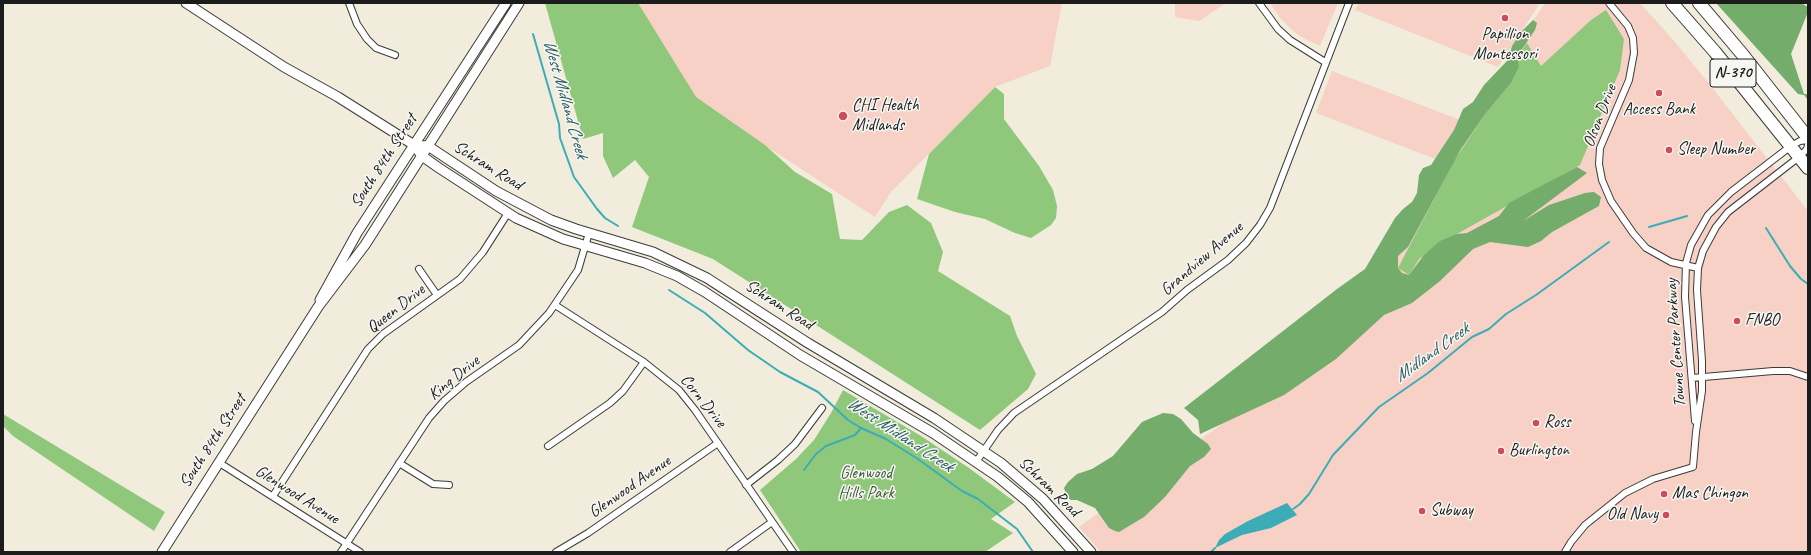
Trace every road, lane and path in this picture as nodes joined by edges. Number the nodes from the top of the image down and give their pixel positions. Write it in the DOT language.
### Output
graph roads {
  1 [pos="186,3"];
  2 [pos="349,3"];
  3 [pos="506,3"];
  4 [pos="520,3"];
  5 [pos="1259,3"];
  6 [pos="1349,3"];
  7 [pos="1609,3"];
  8 [pos="1672,3"];
  9 [pos="1699,3"];
  10 [pos="395,55"];
  11 [pos="1325,62"];
  12 [pos="1808,139"];
  13 [pos="414,145"];
  14 [pos="1808,145"];
  15 [pos="428,146"];
  16 [pos="1791,146"];
  17 [pos="422,156"];
  18 [pos="1799,157"];
  19 [pos="1808,168"];
  20 [pos="508,213"];
  21 [pos="589,233"];
  22 [pos="586,245"];
  23 [pos="1686,266"];
  24 [pos="1698,268"];
  25 [pos="419,269"];
  26 [pos="437,295"];
  27 [pos="555,305"];
  28 [pos="318,307"];
  29 [pos="644,362"];
  30 [pos="1703,377"];
  31 [pos="1808,377"];
  32 [pos="1692,378"];
  33 [pos="822,408"];
  34 [pos="1696,432"];
  35 [pos="718,443"];
  36 [pos="548,446"];
  37 [pos="984,451"];
  38 [pos="218,462"];
  39 [pos="976,462"];
  40 [pos="399,463"];
  41 [pos="449,485"];
  42 [pos="746,485"];
  43 [pos="273,496"];
  44 [pos="772,522"];
  45 [pos="347,543"];
  46 [pos="162,552"];
  47 [pos="341,552"];
  48 [pos="360,552"];
  49 [pos="556,552"];
  50 [pos="730,552"];
  51 [pos="793,552"];
  52 [pos="1073,552"];
  53 [pos="1091,552"];
  54 [pos="1565,552"];
  1 -- 13 [label="main road, Schram Road"];
  2 -- 10 [label="street"];
  3 -- 13 [label="main road, South 84th Street"];
  4 -- 15 [label="main road, South 84th Street"];
  5 -- 11 [label="street"];
  6 -- 11 [label="street, Grandview Avenue"];
  7 -- 23 [label="street, Olson Drive"];
  8 -- 16 [label="highway, N-370"];
  9 -- 12 [label="highway, N-370"];
  11 -- 37 [label="street, Grandview Avenue"];
  12 -- 16 [label="street, Towne Center Parkway"];
  13 -- 15 [label="main road, Schram Road"];
  13 -- 17 [label="main road, Schram Road"];
  13 -- 28 [label="main road, South 84th Street"];
  14 -- 18 [label="street, Towne Center Parkway"];
  15 -- 17 [label="main road, South 84th Street"];
  15 -- 21 [label="main road, Schram Road"];
  16 -- 18 [label="highway, N-370"];
  16 -- 23 [label="street, Towne Center Parkway"];
  17 -- 20 [label="main road, Schram Road"];
  17 -- 28 [label="main road, South 84th Street"];
  18 -- 19 [label="highway, N-370"];
  18 -- 24 [label="street, Towne Center Parkway"];
  20 -- 22 [label="main road, Schram Road"];
  20 -- 26 [label="street, Queen Drive"];
  21 -- 22 [label="street, King Drive"];
  21 -- 37 [label="main road, Schram Road"];
  22 -- 27 [label="street, King Drive"];
  22 -- 39 [label="main road, Schram Road"];
  23 -- 24 [label="street, Olson Drive"];
  23 -- 32 [label="street, Towne Center Parkway"];
  24 -- 30 [label="street, Towne Center Parkway"];
  25 -- 26 [label="street"];
  26 -- 43 [label="street, Queen Drive"];
  27 -- 29 [label="street, Corn Drive"];
  27 -- 40 [label="street, King Drive"];
  28 -- 38 [label="main road, South 84th Street"];
  29 -- 35 [label="street, Corn Drive"];
  29 -- 36 [label="street"];
  30 -- 31 [label="street"];
  30 -- 32 [label="street"];
  30 -- 34 [label="street, Towne Center Parkway"];
  32 -- 34 [label="street, Towne Center Parkway"];
  33 -- 42 [label="street"];
  34 -- 54 [label="street, Towne Center Parkway"];
  35 -- 42 [label="street, Corn Drive"];
  35 -- 49 [label="street, Glenwood Avenue"];
  37 -- 39 [label="street, Grandview Avenue"];
  37 -- 53 [label="main road, Schram Road"];
  38 -- 43 [label="street, Glenwood Avenue"];
  38 -- 46 [label="main road, South 84th Street"];
  39 -- 52 [label="main road, Schram Road"];
  40 -- 41 [label="street"];
  40 -- 45 [label="street, King Drive"];
  42 -- 44 [label="street, Corn Drive"];
  43 -- 45 [label="street, Glenwood Avenue"];
  44 -- 50 [label="street"];
  44 -- 51 [label="street, Corn Drive"];
  45 -- 47 [label="street, King Drive"];
  45 -- 48 [label="street, Glenwood Avenue"];
}
